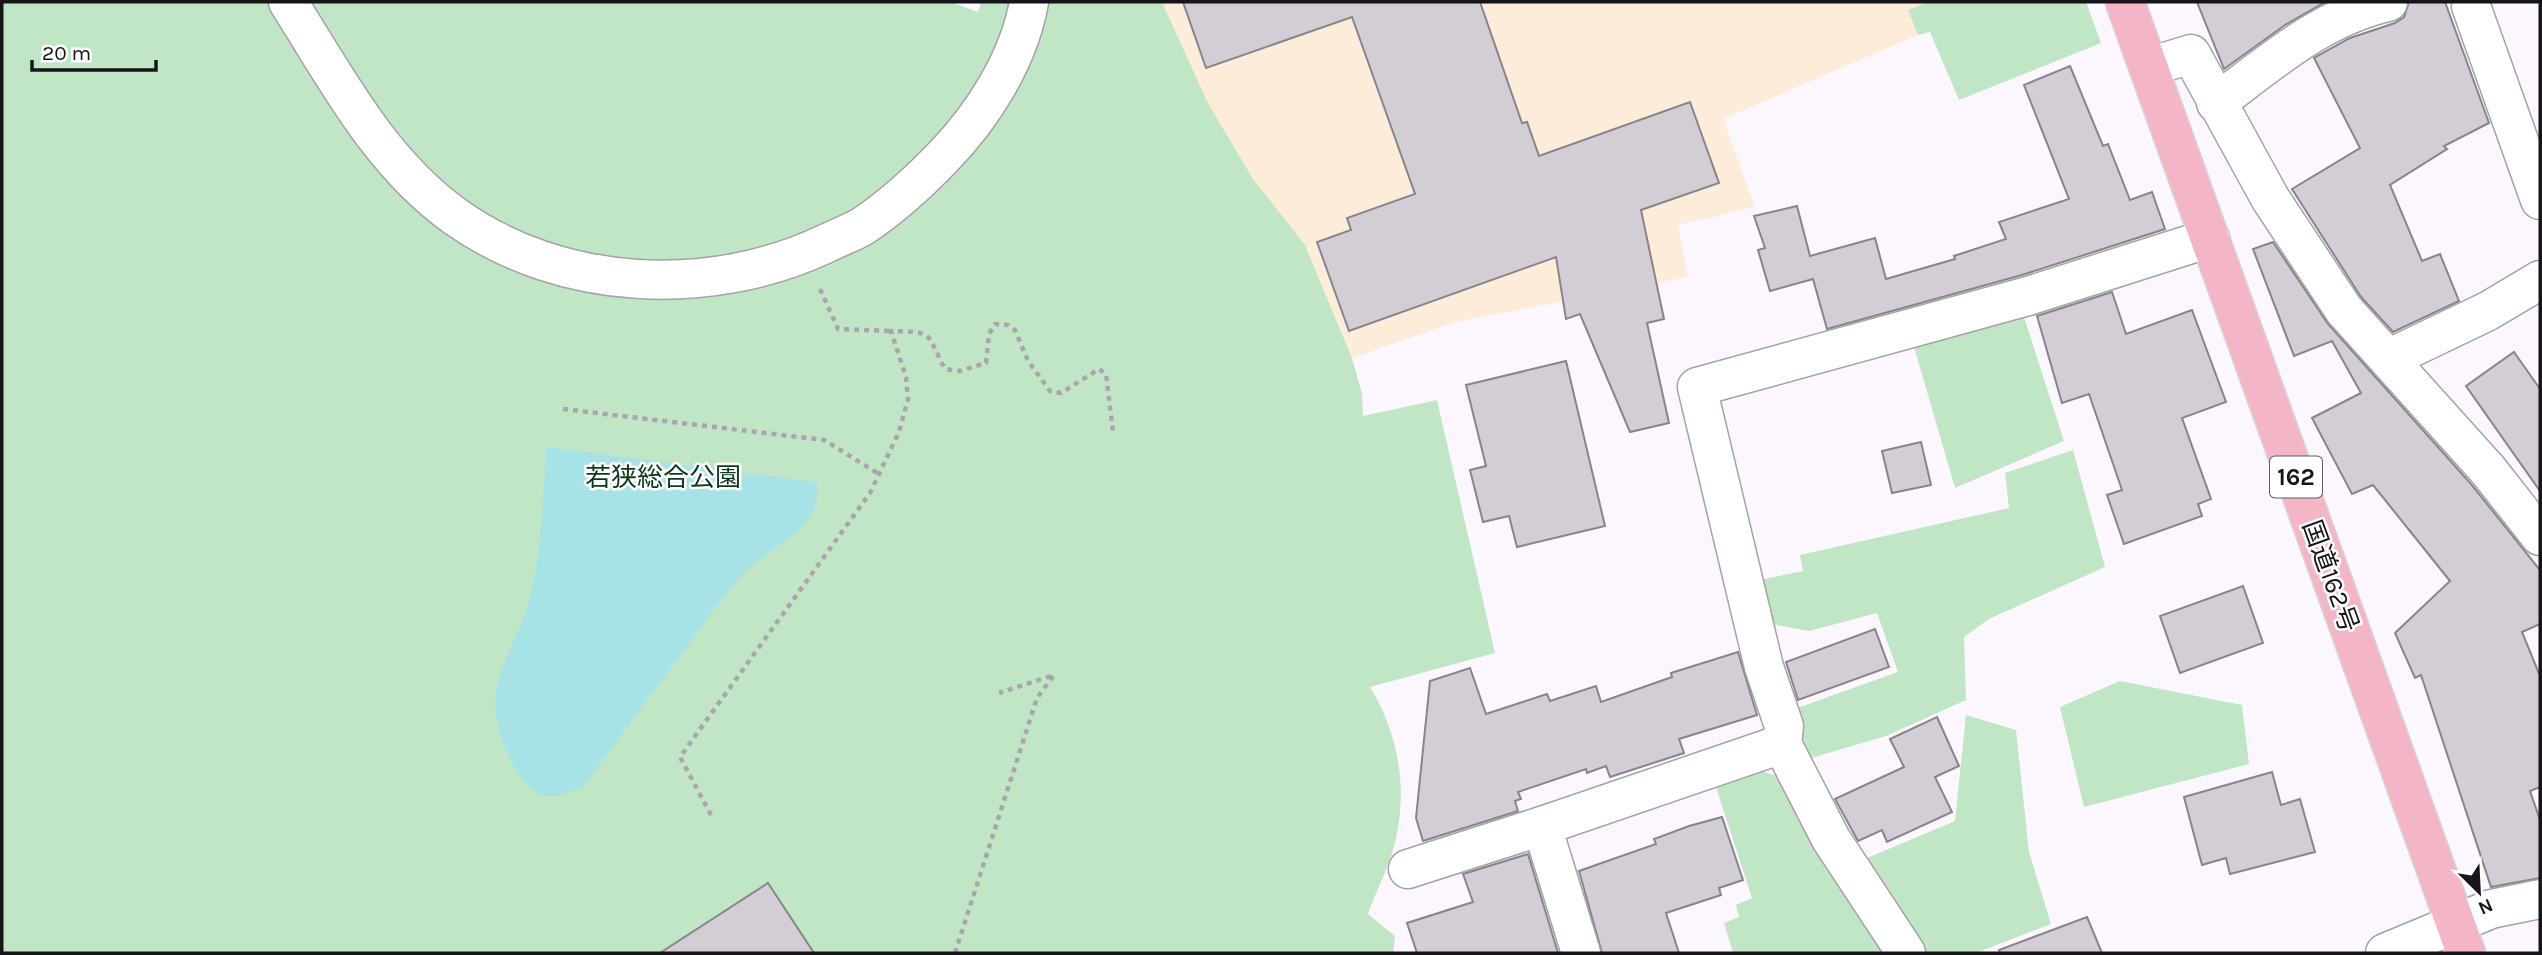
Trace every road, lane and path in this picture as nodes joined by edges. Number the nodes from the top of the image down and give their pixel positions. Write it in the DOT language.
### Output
graph roads {
  1 [pos="288,2"];
  2 [pos="1029,2"];
  3 [pos="2125,2"];
  4 [pos="2388,2"];
  5 [pos="2464,3"];
  6 [pos="2149,67"];
  7 [pos="2216,103"];
  8 [pos="2540,200"];
  9 [pos="2210,238"];
  10 [pos="2540,280"];
  11 [pos="838,329"];
  12 [pos="891,331"];
  13 [pos="2388,359"];
  14 [pos="564,409"];
  15 [pos="1114,432"];
  16 [pos="879,474"];
  17 [pos="2540,536"];
  18 [pos="999,693"];
  19 [pos="1782,744"];
  20 [pos="711,816"];
  21 [pos="1542,826"];
  22 [pos="1408,869"];
  23 [pos="2540,899"];
  24 [pos="2461,939"];
  25 [pos="956,953"];
  26 [pos="1581,953"];
  27 [pos="1906,953"];
  28 [pos="2385,953"];
  1 -- 2 [label="street"];
  3 -- 6 [label="highway, 国道162号 / 162"];
  4 -- 7 [label="street"];
  5 -- 8 [label="street"];
  6 -- 7 [label="street"];
  6 -- 9 [label="highway, 国道162号 / 162"];
  7 -- 13 [label="street"];
  9 -- 19 [label="street"];
  9 -- 24 [label="highway, 国道162号 / 162"];
  10 -- 13 [label="street"];
  11 -- 12 [label="path"];
  12 -- 15 [label="path"];
  12 -- 16 [label="path"];
  13 -- 17 [label="street"];
  14 -- 16 [label="path"];
  16 -- 20 [label="path"];
  18 -- 25 [label="path"];
  19 -- 21 [label="street"];
  19 -- 27 [label="street"];
  21 -- 22 [label="street"];
  21 -- 26 [label="street"];
  23 -- 24 [label="street"];
  24 -- 28 [label="street"];
}
